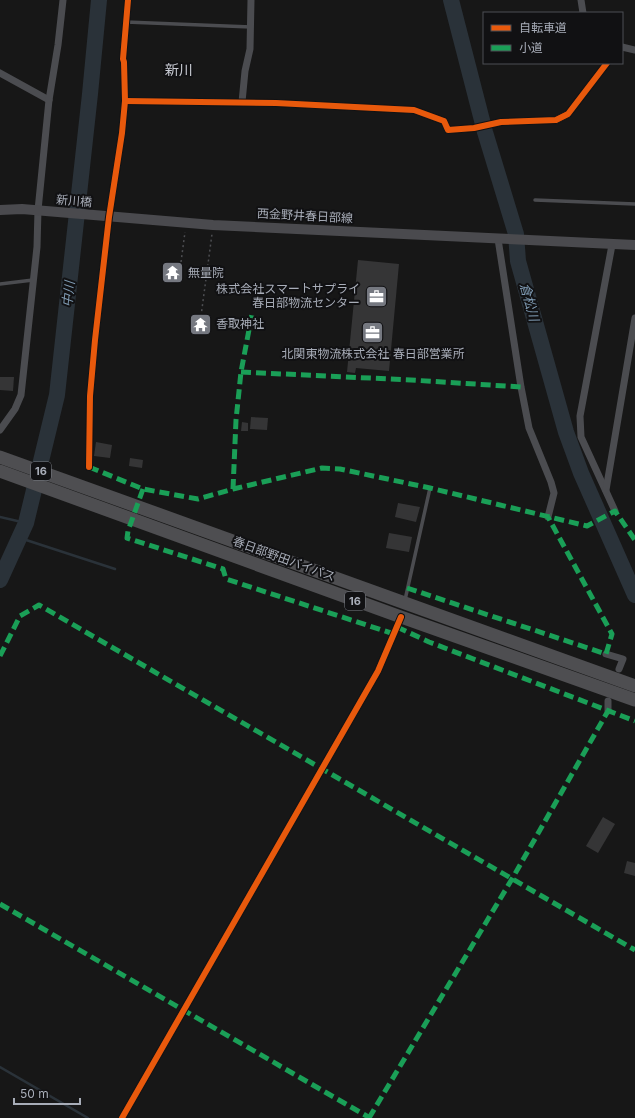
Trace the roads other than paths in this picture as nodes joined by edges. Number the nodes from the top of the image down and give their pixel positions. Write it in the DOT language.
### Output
graph roads {
  1 [pos="63,0"];
  2 [pos="128,0"];
  3 [pos="251,0"];
  4 [pos="581,0"];
  5 [pos="583,12"];
  6 [pos="126,22"];
  7 [pos="250,27"];
  8 [pos="623,47"];
  9 [pos="635,50"];
  10 [pos="606,64"];
  11 [pos="0,73"];
  12 [pos="49,100"];
  13 [pos="125,101"];
  14 [pos="242,102"];
  15 [pos="535,200"];
  16 [pos="635,204"];
  17 [pos="0,210"];
  18 [pos="42,211"];
  19 [pos="104,216"];
  20 [pos="498,240"];
  21 [pos="612,245"];
  22 [pos="635,246"];
  23 [pos="34,280"];
  24 [pos="0,284"];
  25 [pos="635,318"];
  26 [pos="0,430"];
  27 [pos="0,457"];
  28 [pos="89,467"];
  29 [pos="0,471"];
  30 [pos="430,488"];
  31 [pos="606,490"];
  32 [pos="615,511"];
  33 [pos="548,517"];
  34 [pos="404,603"];
  35 [pos="400,617"];
  36 [pos="606,654"];
  37 [pos="619,669"];
  38 [pos="635,686"];
  39 [pos="635,700"];
  40 [pos="608,701"];
  41 [pos="608,711"];
  42 [pos="122,1118"];
  1 -- 12 [label="street"];
  2 -- 6 [label="street"];
  3 -- 7 [label="street"];
  4 -- 5 [label="street"];
  6 -- 7 [label="lane"];
  6 -- 13 [label="street"];
  7 -- 14 [label="street"];
  8 -- 9 [label="street"];
  10 -- 14 [label="street"];
  11 -- 12 [label="street"];
  12 -- 18 [label="street"];
  13 -- 14 [label="street"];
  13 -- 19 [label="street"];
  15 -- 16 [label="lane"];
  17 -- 18 [label="main road"];
  18 -- 19 [label="main road, 新川橋"];
  18 -- 23 [label="street"];
  19 -- 20 [label="main road, 西金野井春日部線"];
  19 -- 28 [label="street"];
  20 -- 21 [label="main road, 西金野井春日部線"];
  20 -- 33 [label="street"];
  21 -- 22 [label="main road"];
  21 -- 31 [label="street"];
  23 -- 24 [label="lane"];
  23 -- 26 [label="street"];
  25 -- 31 [label="street"];
  27 -- 34 [label="highway, 春日部野田バイパス / 16"];
  29 -- 35 [label="highway, 春日部野田バイパス / 16"];
  30 -- 34 [label="lane"];
  31 -- 32 [label="street"];
  34 -- 38 [label="highway, 春日部野田バイパス / 16"];
  35 -- 39 [label="highway, 春日部野田バイパス / 16"];
  35 -- 42 [label="street"];
  36 -- 37 [label="street"];
  40 -- 41 [label="street"];
}
